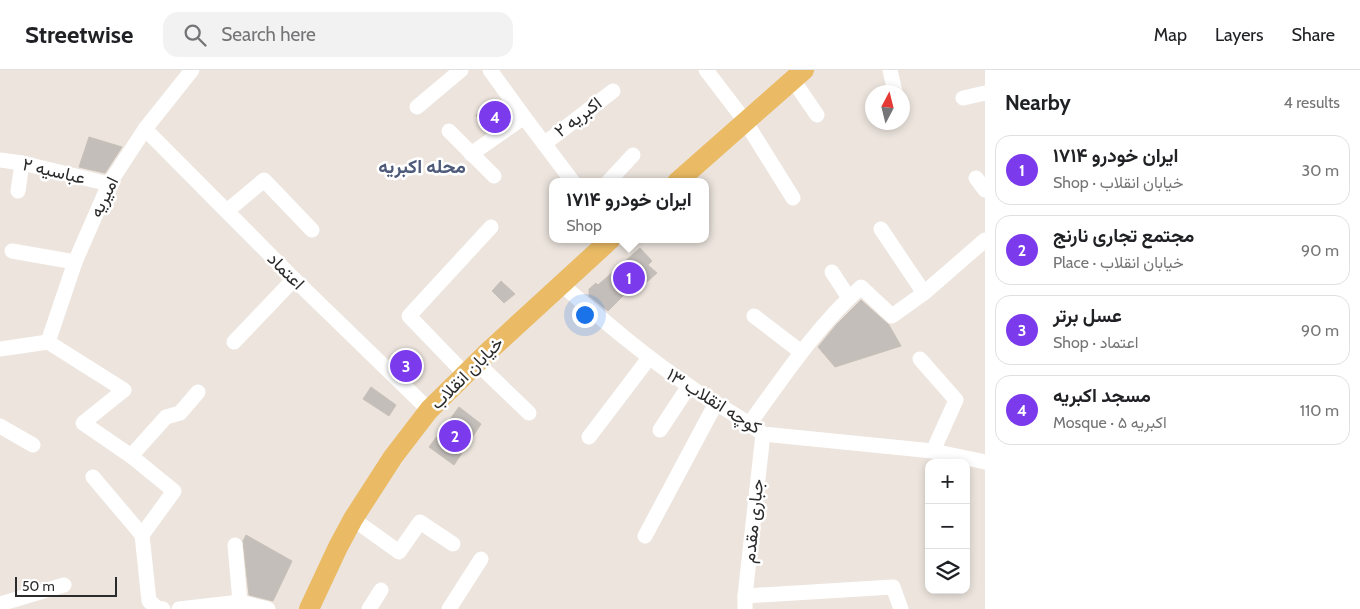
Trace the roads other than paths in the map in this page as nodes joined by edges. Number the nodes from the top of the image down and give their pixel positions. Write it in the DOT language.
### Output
graph roads {
  1 [pos="192,70"];
  2 [pos="461,70"];
  3 [pos="490,70"];
  4 [pos="706,70"];
  5 [pos="890,70"];
  6 [pos="798,75"];
  7 [pos="893,85"];
  8 [pos="613,91"];
  9 [pos="985,93"];
  10 [pos="963,98"];
  11 [pos="417,107"];
  12 [pos="817,115"];
  13 [pos="524,117"];
  14 [pos="745,121"];
  15 [pos="145,129"];
  16 [pos="448,131"];
  17 [pos="544,144"];
  18 [pos="471,154"];
  19 [pos="633,155"];
  20 [pos="0,160"];
  21 [pos="22,163"];
  22 [pos="494,176"];
  23 [pos="570,178"];
  24 [pos="612,178"];
  25 [pos="681,178"];
  26 [pos="109,184"];
  27 [pos="18,191"];
  28 [pos="793,198"];
  29 [pos="227,211"];
  30 [pos="491,227"];
  31 [pos="881,229"];
  32 [pos="312,230"];
  33 [pos="985,240"];
  34 [pos="607,243"];
  35 [pos="12,251"];
  36 [pos="75,262"];
  37 [pos="832,272"];
  38 [pos="294,279"];
  39 [pos="562,284"];
  40 [pos="924,294"];
  41 [pos="849,298"];
  42 [pos="754,316"];
  43 [pos="48,342"];
  44 [pos="234,342"];
  45 [pos="0,349"];
  46 [pos="801,352"];
  47 [pos="649,358"];
  48 [pos="920,359"];
  49 [pos="471,368"];
  50 [pos="688,386"];
  51 [pos="198,392"];
  52 [pos="716,403"];
  53 [pos="429,410"];
  54 [pos="529,413"];
  55 [pos="750,423"];
  56 [pos="0,426"];
  57 [pos="660,430"];
  58 [pos="763,434"];
  59 [pos="589,438"];
  60 [pos="33,445"];
  61 [pos="934,450"];
  62 [pos="131,456"];
  63 [pos="985,462"];
  64 [pos="93,476"];
  65 [pos="353,520"];
  66 [pos="142,536"];
  67 [pos="645,536"];
  68 [pos="453,544"];
  69 [pos="236,545"];
  70 [pos="482,559"];
  71 [pos="64,585"];
  72 [pos="381,590"];
  73 [pos="240,602"];
  74 [pos="745,603"];
  75 [pos="0,604"];
  76 [pos="163,609"];
  77 [pos="179,609"];
  78 [pos="268,609"];
  79 [pos="309,609"];
  80 [pos="369,609"];
  81 [pos="448,609"];
  82 [pos="901,609"];
  1 -- 15 [label="street, امیریه"];
  2 -- 11 [label="street"];
  3 -- 13 [label="street"];
  4 -- 14 [label="street"];
  5 -- 7 [label="street"];
  6 -- 12 [label="street"];
  6 -- 14 [label="main road"];
  8 -- 17 [label="street, اکبریه ۲"];
  9 -- 10 [label="street"];
  13 -- 17 [label="street"];
  13 -- 18 [label="street"];
  14 -- 25 [label="main road"];
  14 -- 28 [label="street"];
  15 -- 26 [label="street, امیریه"];
  15 -- 29 [label="street, اعتماد"];
  16 -- 18 [label="street"];
  17 -- 23 [label="street"];
  18 -- 22 [label="street"];
  19 -- 24 [label="street"];
  20 -- 21 [label="street, عباسیه ۲"];
  21 -- 26 [label="street, عباسیه ۲"];
  21 -- 27 [label="street"];
  26 -- 36 [label="street, امیریه"];
  29 -- 32 [label="street"];
  29 -- 38 [label="street, اعتماد"];
  30 -- 49 [label="street"];
  31 -- 40 [label="street"];
  33 -- 40 [label="street"];
  34 -- 39 [label="main road, خیابان انقلاب"];
  35 -- 36 [label="street"];
  36 -- 43 [label="street, امیریه"];
  37 -- 41 [label="street"];
  38 -- 44 [label="street"];
  38 -- 53 [label="street, اعتماد"];
  39 -- 47 [label="street, کوچه انقلاب ۱۳"];
  39 -- 49 [label="main road, خیابان انقلاب"];
  40 -- 41 [label="street"];
  41 -- 46 [label="street"];
  42 -- 46 [label="street"];
  43 -- 45 [label="street"];
  43 -- 62 [label="street"];
  46 -- 55 [label="street"];
  47 -- 50 [label="street, کوچه انقلاب ۱۳"];
  47 -- 59 [label="street"];
  48 -- 61 [label="street"];
  49 -- 53 [label="main road, خیابان انقلاب"];
  49 -- 54 [label="street"];
  50 -- 52 [label="street, کوچه انقلاب ۱۳"];
  50 -- 57 [label="street"];
  51 -- 62 [label="street"];
  52 -- 55 [label="street, کوچه انقلاب ۱۳"];
  52 -- 67 [label="street"];
  53 -- 65 [label="main road, خیابان انقلاب"];
  55 -- 58 [label="street, کوچه انقلاب ۱۳"];
  56 -- 60 [label="street"];
  58 -- 61 [label="street, کوچه انقلاب ۱۳"];
  58 -- 74 [label="street, جباری مقدم"];
  61 -- 63 [label="street, کوچه انقلاب ۱۳"];
  62 -- 66 [label="street"];
  64 -- 66 [label="street"];
  65 -- 68 [label="street"];
  65 -- 79 [label="main road, خیابان انقلاب"];
  66 -- 76 [label="street"];
  69 -- 73 [label="street"];
  70 -- 81 [label="street"];
  71 -- 75 [label="street"];
  72 -- 80 [label="street"];
  73 -- 77 [label="street"];
  73 -- 78 [label="street"];
  74 -- 82 [label="street"];
}
